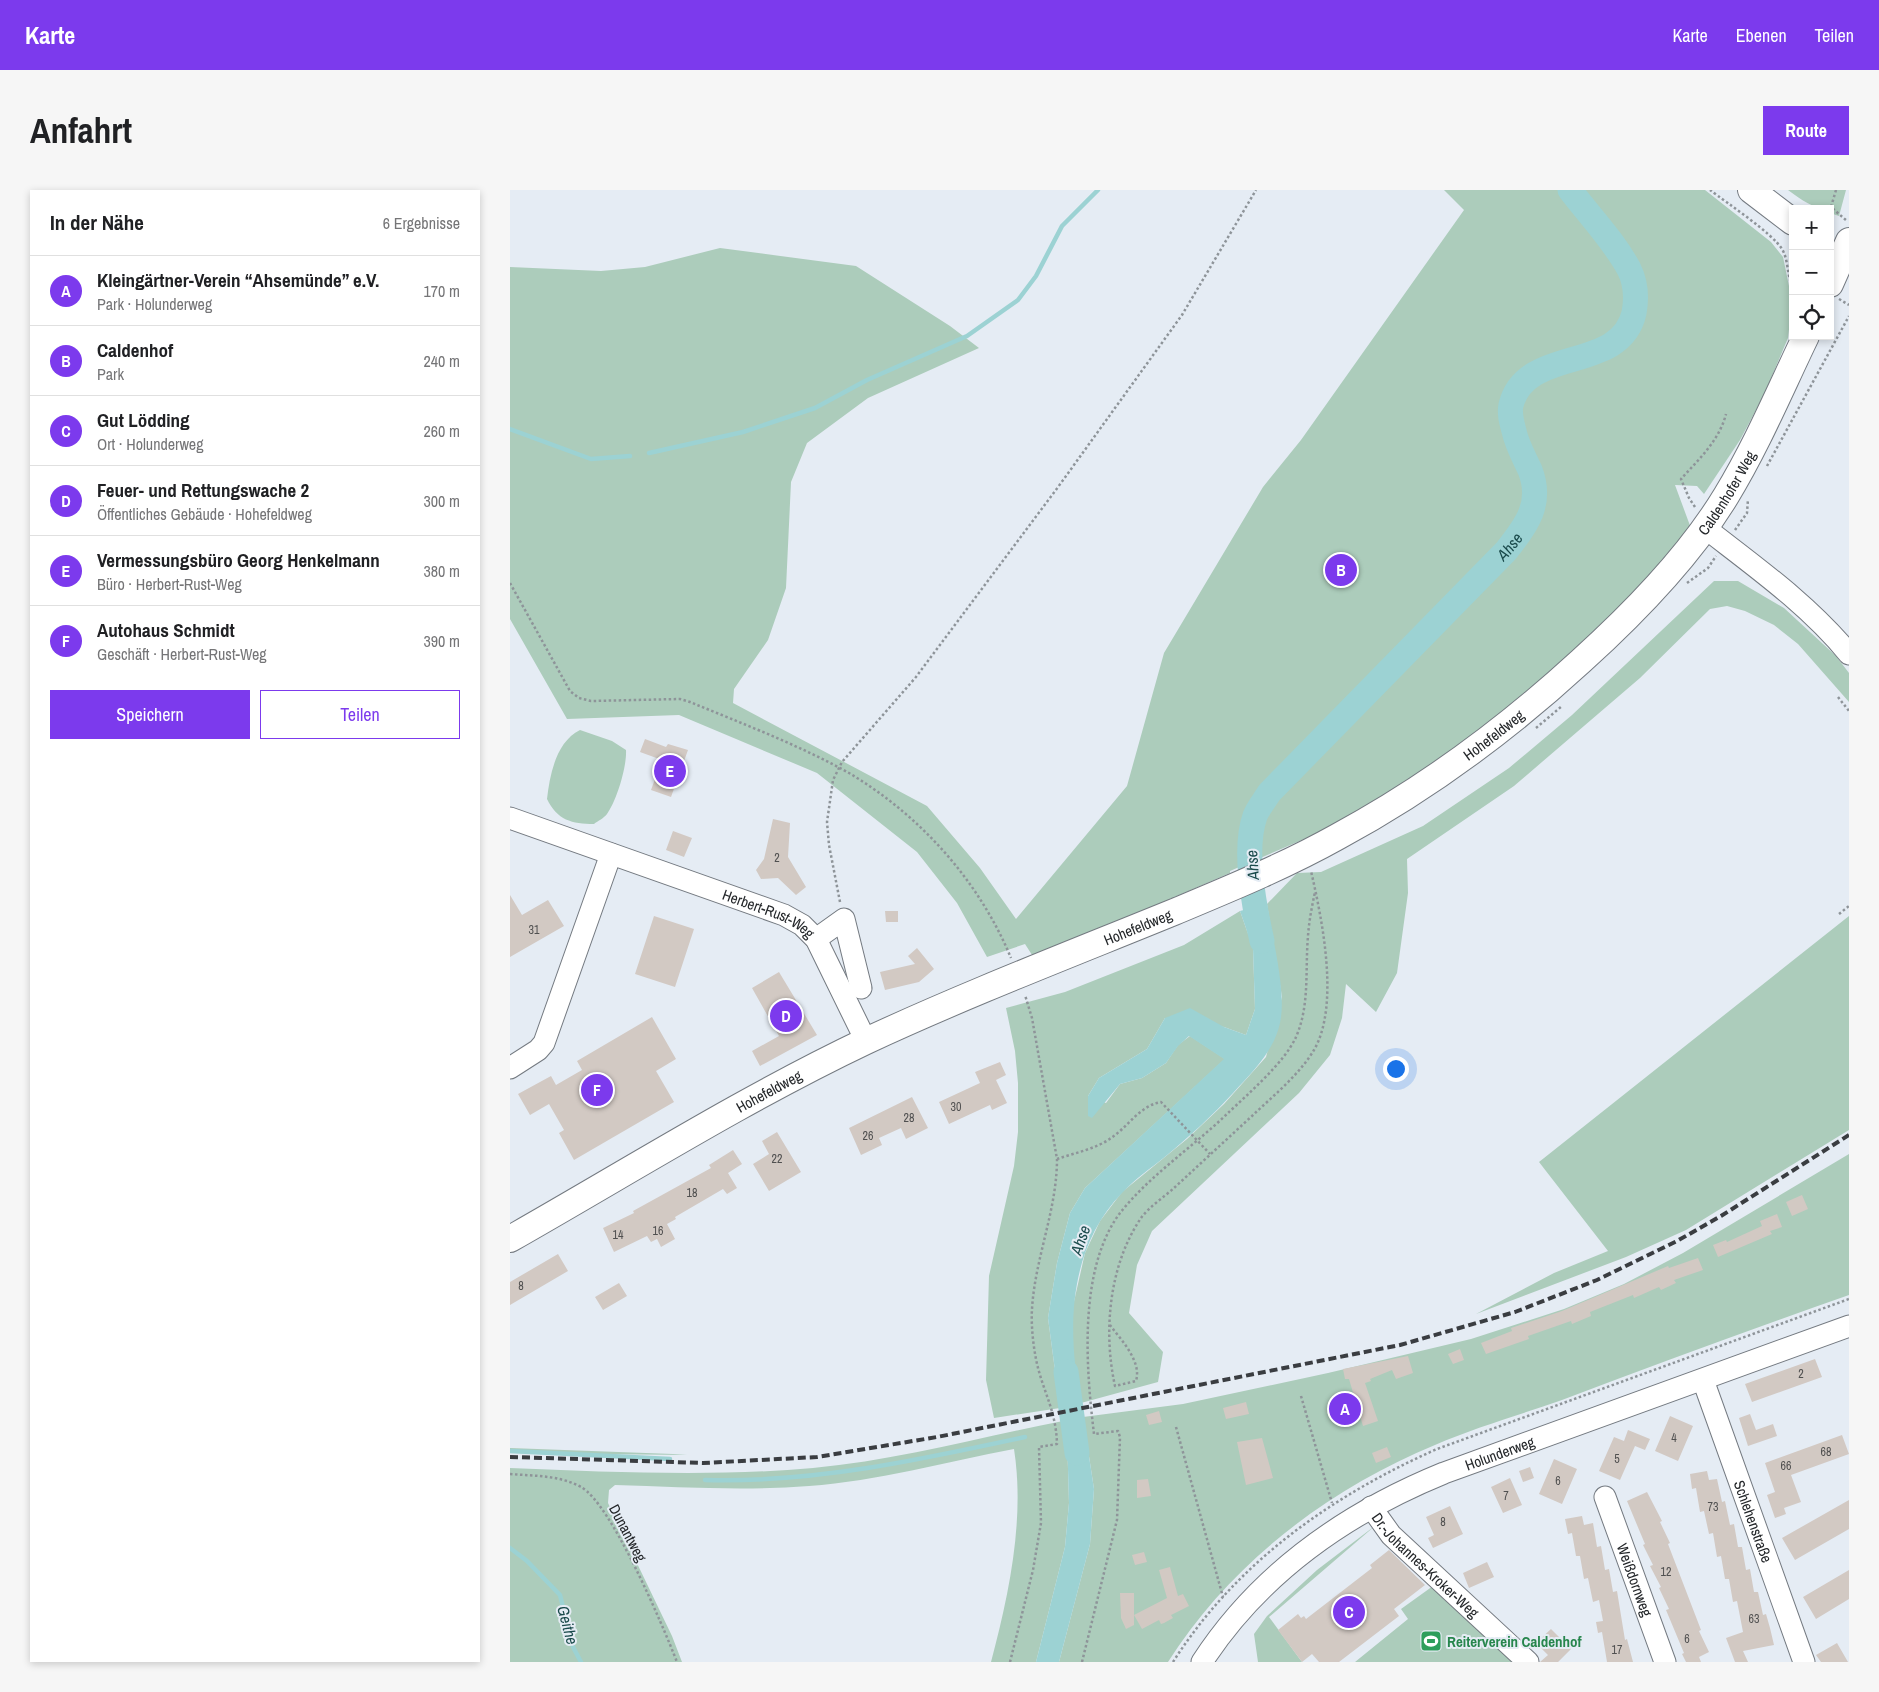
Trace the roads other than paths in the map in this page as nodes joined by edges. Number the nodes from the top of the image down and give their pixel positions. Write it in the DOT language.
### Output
graph roads {
  1 [pos="1761,198"];
  2 [pos="1789,219"];
  3 [pos="1789,233"];
  4 [pos="1842,254"];
  5 [pos="1834,274"];
  6 [pos="1803,340"];
  7 [pos="1707,523"];
  8 [pos="1849,654"];
  9 [pos="510,818"];
  10 [pos="611,854"];
  11 [pos="816,939"];
  12 [pos="861,988"];
  13 [pos="866,1041"];
  14 [pos="510,1068"];
  15 [pos="510,1239"];
  16 [pos="1849,1326"];
  17 [pos="1703,1380"];
  18 [pos="1605,1496"];
  19 [pos="1371,1507"];
  20 [pos="1795,1658"];
  21 [pos="1202,1662"];
  22 [pos="1528,1662"];
  23 [pos="1665,1662"];
  1 -- 2 [label="main road"];
  1 -- 3 [label="main road"];
  4 -- 5 [label="main road"];
  6 -- 7 [label="main road, Caldenhofer Weg"];
  7 -- 8 [label="street, Caldenhofer Weg"];
  7 -- 13 [label="main road, Hohefeldweg"];
  9 -- 10 [label="street, Herbert-Rust-Weg"];
  10 -- 11 [label="street, Herbert-Rust-Weg"];
  10 -- 14 [label="street"];
  11 -- 12 [label="street"];
  11 -- 13 [label="street, Herbert-Rust-Weg"];
  13 -- 15 [label="main road, Hohefeldweg"];
  16 -- 17 [label="street, Holunderweg"];
  17 -- 19 [label="street, Holunderweg"];
  17 -- 20 [label="street, Schlehenstraße"];
  18 -- 23 [label="street, Weißdornweg"];
  19 -- 21 [label="street, Holunderweg"];
  19 -- 22 [label="street, Dr.-Johannes-Kroker-Weg"];
}
